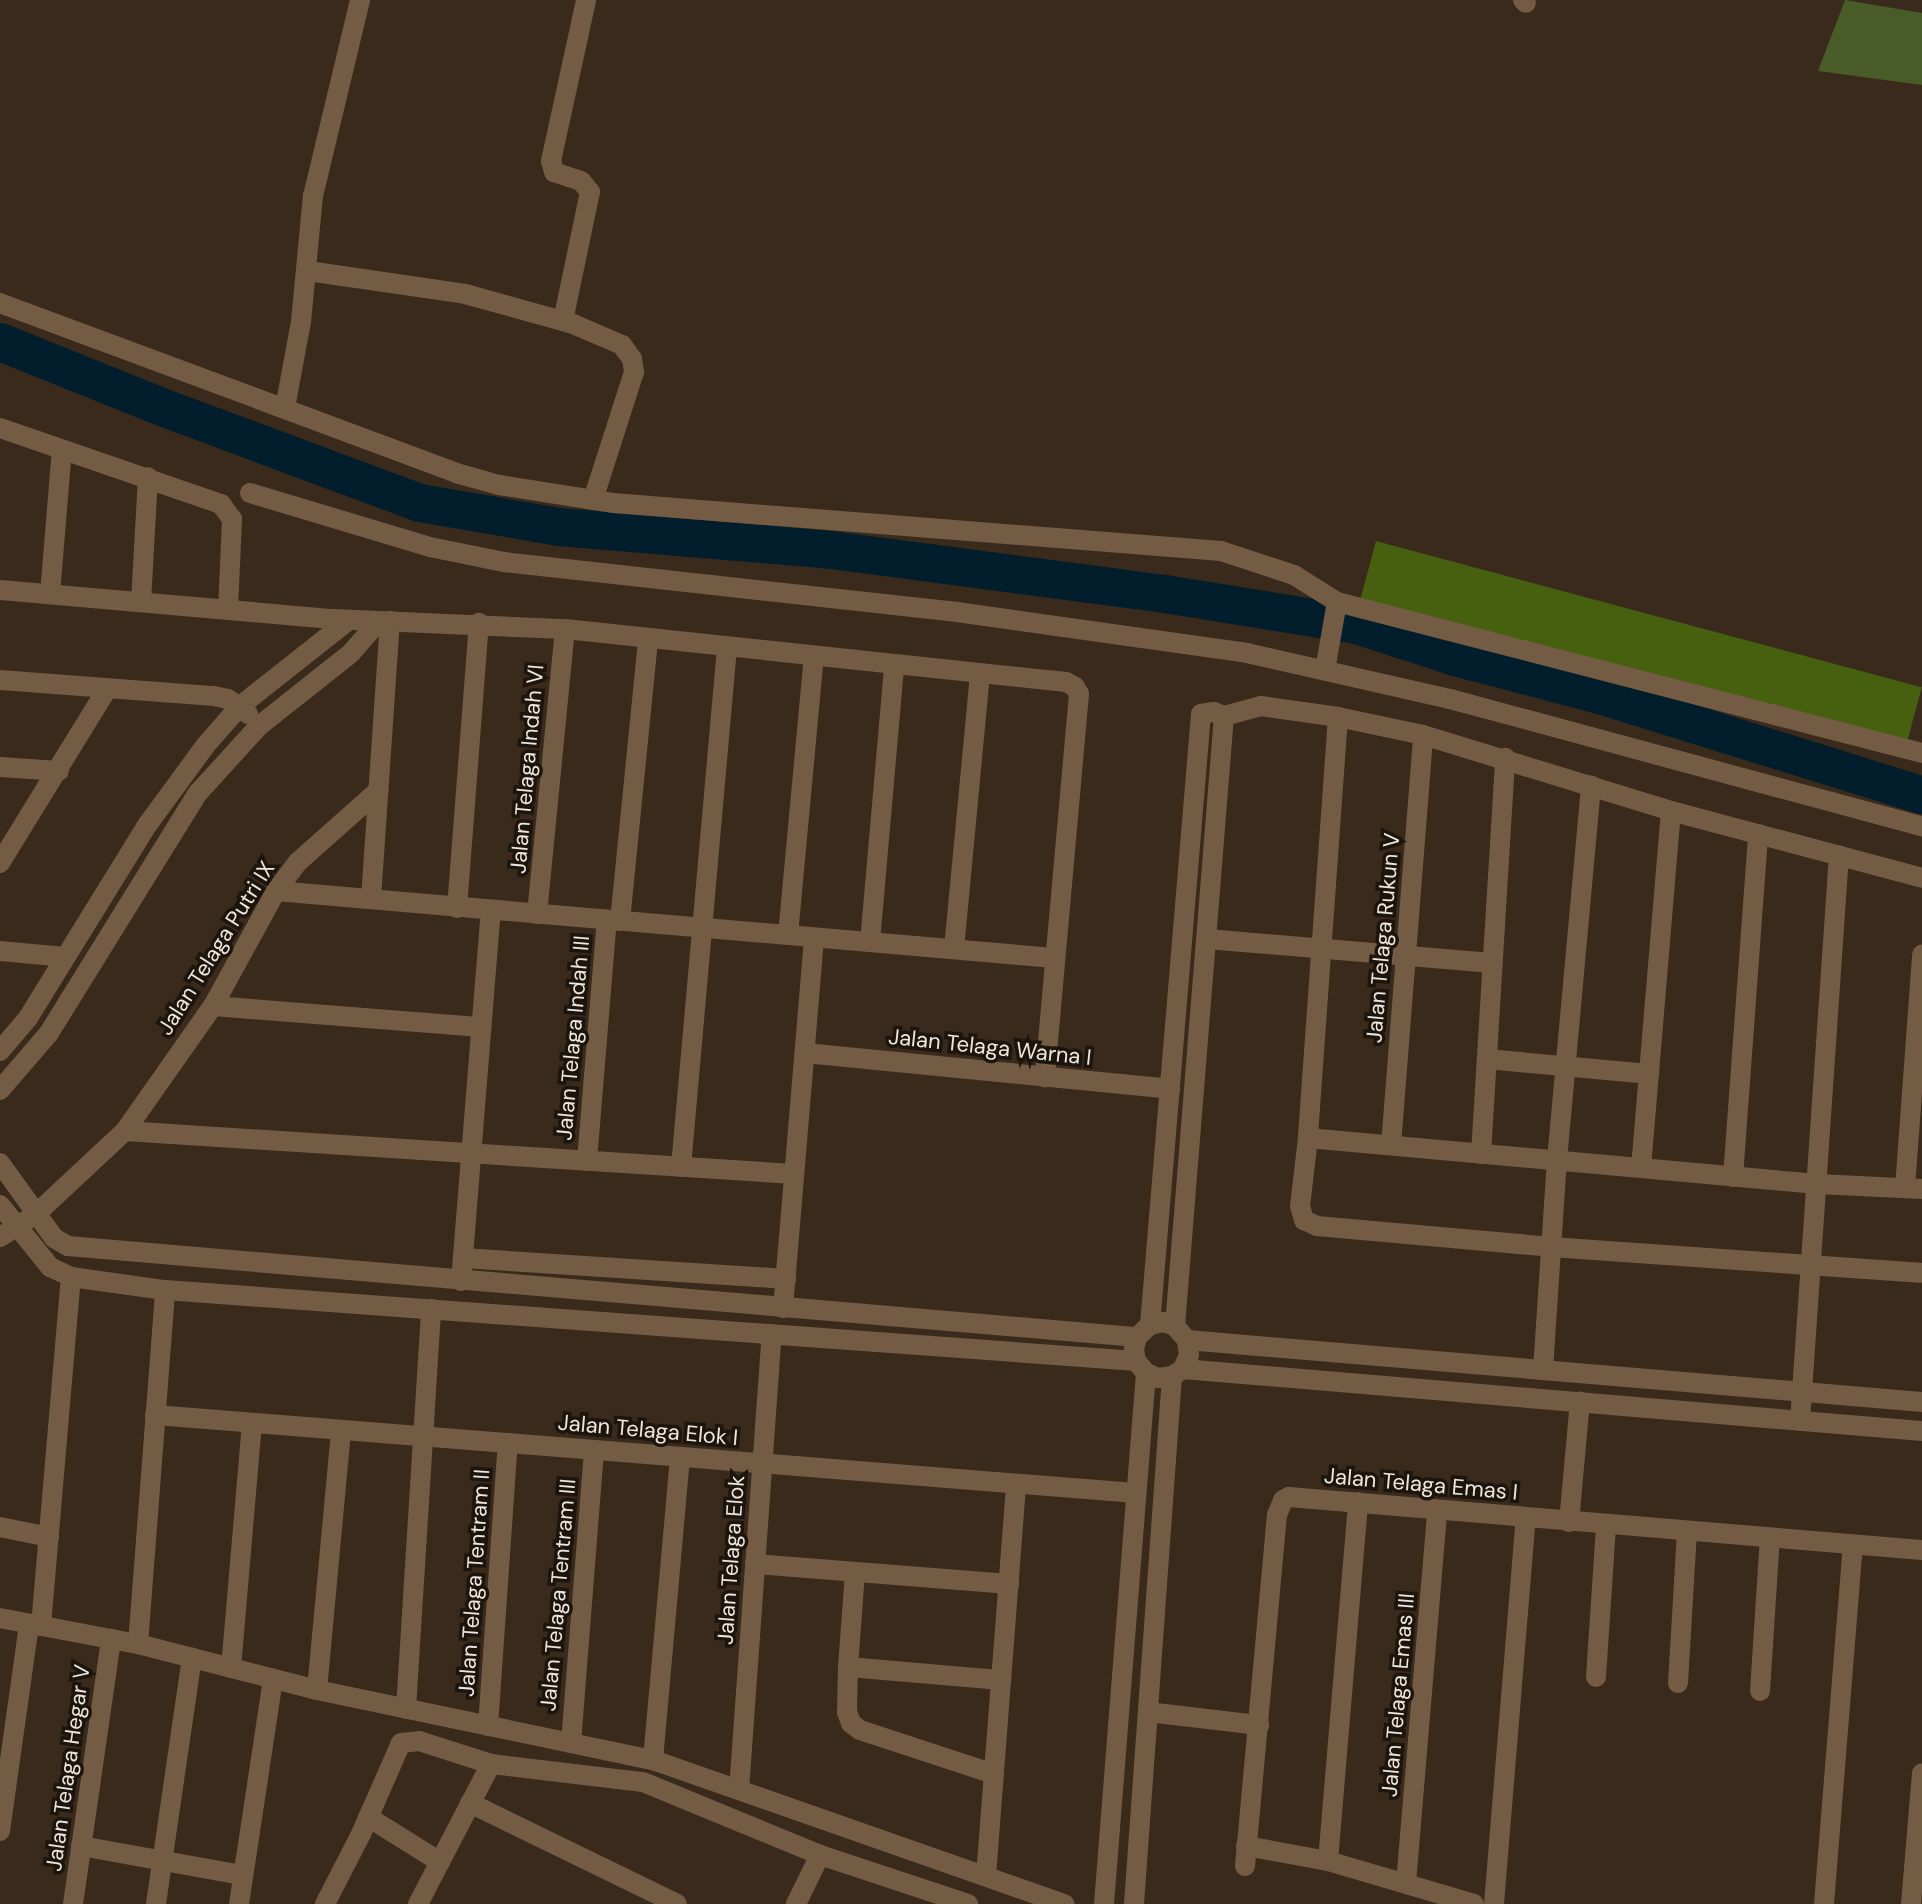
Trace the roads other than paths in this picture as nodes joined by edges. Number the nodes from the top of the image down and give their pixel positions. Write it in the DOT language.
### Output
graph roads {
  1 [pos="360,0"];
  2 [pos="586,0"];
  3 [pos="308,271"];
  4 [pos="0,303"];
  5 [pos="563,321"];
  6 [pos="285,408"];
  7 [pos="0,428"];
  8 [pos="62,449"];
  9 [pos="148,477"];
  10 [pos="250,493"];
  11 [pos="593,500"];
  12 [pos="0,590"];
  13 [pos="50,594"];
  14 [pos="141,602"];
  15 [pos="228,609"];
  16 [pos="1334,609"];
  17 [pos="349,620"];
  18 [pos="384,622"];
  19 [pos="479,623"];
  20 [pos="565,629"];
  21 [pos="648,638"];
  22 [pos="727,647"];
  23 [pos="814,656"];
  24 [pos="1325,660"];
  25 [pos="894,665"];
  26 [pos="980,675"];
  27 [pos="0,680"];
  28 [pos="107,689"];
  29 [pos="240,706"];
  30 [pos="1224,716"];
  31 [pos="1338,717"];
  32 [pos="259,726"];
  33 [pos="1423,735"];
  34 [pos="1922,753"];
  35 [pos="1505,758"];
  36 [pos="0,767"];
  37 [pos="59,771"];
  38 [pos="1591,786"];
  39 [pos="379,790"];
  40 [pos="1671,811"];
  41 [pos="1922,826"];
  42 [pos="1758,834"];
  43 [pos="1839,855"];
  44 [pos="2,857"];
  45 [pos="1922,878"];
  46 [pos="276,891"];
  47 [pos="371,899"];
  48 [pos="457,908"];
  49 [pos="491,910"];
  50 [pos="537,914"];
  51 [pos="613,920"];
  52 [pos="702,928"];
  53 [pos="788,935"];
  54 [pos="814,938"];
  55 [pos="1207,939"];
  56 [pos="870,942"];
  57 [pos="1321,948"];
  58 [pos="954,949"];
  59 [pos="0,951"];
  60 [pos="1405,954"];
  61 [pos="1922,955"];
  62 [pos="65,957"];
  63 [pos="1054,958"];
  64 [pos="1492,963"];
  65 [pos="213,1006"];
  66 [pos="481,1027"];
  67 [pos="0,1051"];
  68 [pos="805,1053"];
  69 [pos="1487,1059"];
  70 [pos="1568,1068"];
  71 [pos="1649,1074"];
  72 [pos="1045,1077"];
  73 [pos="1170,1089"];
  74 [pos="0,1090"];
  75 [pos="1916,1094"];
  76 [pos="125,1131"];
  77 [pos="1308,1138"];
  78 [pos="1391,1145"];
  79 [pos="471,1153"];
  80 [pos="1481,1154"];
  81 [pos="1557,1160"];
  82 [pos="587,1161"];
  83 [pos="0,1163"];
  84 [pos="681,1167"];
  85 [pos="1641,1168"];
  86 [pos="794,1174"];
  87 [pos="1733,1177"];
  88 [pos="1817,1184"];
  89 [pos="1914,1189"];
  90 [pos="0,1205"];
  91 [pos="36,1214"];
  92 [pos="8,1232"];
  93 [pos="1551,1247"];
  94 [pos="463,1258"];
  95 [pos="1811,1267"];
  96 [pos="1920,1273"];
  97 [pos="71,1277"];
  98 [pos="786,1279"];
  99 [pos="461,1281"];
  100 [pos="165,1290"];
  101 [pos="783,1308"];
  102 [pos="431,1309"];
  103 [pos="1144,1331"];
  104 [pos="1181,1333"];
  105 [pos="772,1334"];
  106 [pos="1141,1367"];
  107 [pos="1543,1370"];
  108 [pos="1177,1372"];
  109 [pos="1802,1392"];
  110 [pos="1580,1402"];
  111 [pos="1922,1402"];
  112 [pos="155,1415"];
  113 [pos="1800,1421"];
  114 [pos="252,1423"];
  115 [pos="341,1430"];
  116 [pos="1922,1431"];
  117 [pos="423,1437"];
  118 [pos="508,1443"];
  119 [pos="594,1450"];
  120 [pos="680,1457"];
  121 [pos="762,1464"];
  122 [pos="1016,1484"];
  123 [pos="1136,1493"];
  124 [pos="1358,1502"];
  125 [pos="1437,1511"];
  126 [pos="1526,1518"];
  127 [pos="1569,1522"];
  128 [pos="1606,1525"];
  129 [pos="0,1527"];
  130 [pos="1687,1531"];
  131 [pos="49,1537"];
  132 [pos="1770,1538"];
  133 [pos="1853,1545"];
  134 [pos="1922,1550"];
  135 [pos="755,1564"];
  136 [pos="855,1572"];
  137 [pos="1009,1584"];
  138 [pos="0,1618"];
  139 [pos="35,1625"];
  140 [pos="111,1639"];
  141 [pos="138,1644"];
  142 [pos="192,1658"];
  143 [pos="848,1667"];
  144 [pos="231,1668"];
  145 [pos="1596,1677"];
  146 [pos="273,1679"];
  147 [pos="1001,1680"];
  148 [pos="1678,1683"];
  149 [pos="317,1690"];
  150 [pos="1760,1691"];
  151 [pos="406,1709"];
  152 [pos="1148,1712"];
  153 [pos="1259,1725"];
  154 [pos="488,1726"];
  155 [pos="571,1743"];
  156 [pos="653,1760"];
  157 [pos="491,1764"];
  158 [pos="1922,1773"];
  159 [pos="994,1774"];
  160 [pos="739,1790"];
  161 [pos="470,1803"];
  162 [pos="368,1817"];
  163 [pos="0,1831"];
  164 [pos="81,1846"];
  165 [pos="820,1855"];
  166 [pos="163,1860"];
  167 [pos="1328,1861"];
  168 [pos="440,1862"];
  169 [pos="242,1875"];
  170 [pos="986,1876"];
  171 [pos="1406,1883"];
  172 [pos="929,1898"];
  173 [pos="73,1904"];
  174 [pos="156,1904"];
  175 [pos="239,1904"];
  176 [pos="325,1904"];
  177 [pos="418,1904"];
  178 [pos="677,1904"];
  179 [pos="796,1904"];
  180 [pos="968,1904"];
  181 [pos="1065,1904"];
  182 [pos="1104,1904"];
  183 [pos="1134,1904"];
  184 [pos="1474,1904"];
  185 [pos="1494,1904"];
  186 [pos="1824,1904"];
  187 [pos="1911,1904"];
  1 -- 3 [label="street"];
  2 -- 5 [label="street"];
  3 -- 5 [label="street"];
  3 -- 6 [label="street"];
  4 -- 6 [label="street"];
  5 -- 11 [label="street"];
  6 -- 11 [label="street"];
  7 -- 8 [label="street"];
  8 -- 9 [label="street"];
  8 -- 13 [label="street"];
  9 -- 14 [label="street"];
  9 -- 15 [label="street"];
  10 -- 24 [label="street"];
  11 -- 16 [label="street"];
  12 -- 13 [label="street"];
  13 -- 14 [label="street"];
  14 -- 15 [label="street"];
  15 -- 17 [label="street"];
  16 -- 24 [label="street"];
  16 -- 34 [label="street"];
  17 -- 18 [label="street"];
  17 -- 29 [label="street"];
  18 -- 19 [label="street"];
  18 -- 32 [label="street"];
  18 -- 39 [label="street"];
  19 -- 20 [label="street"];
  19 -- 48 [label="street"];
  20 -- 21 [label="street"];
  20 -- 50 [label="street, Jalan Telaga Indah VI"];
  21 -- 22 [label="street"];
  21 -- 51 [label="street, Jalan Telaga Indah III"];
  22 -- 23 [label="street"];
  22 -- 52 [label="street"];
  23 -- 25 [label="street"];
  23 -- 53 [label="street"];
  24 -- 41 [label="street"];
  25 -- 26 [label="street"];
  25 -- 56 [label="street"];
  26 -- 58 [label="street"];
  26 -- 63 [label="street"];
  27 -- 28 [label="street"];
  28 -- 29 [label="street"];
  28 -- 37 [label="street"];
  29 -- 32 [label="street"];
  29 -- 62 [label="street"];
  30 -- 31 [label="street"];
  30 -- 55 [label="street"];
  30 -- 73 [label="street"];
  31 -- 33 [label="street"];
  31 -- 57 [label="street"];
  32 -- 74 [label="street"];
  33 -- 35 [label="street"];
  33 -- 60 [label="street, Jalan Telaga Rukun V"];
  35 -- 38 [label="street"];
  35 -- 64 [label="street"];
  36 -- 37 [label="street"];
  37 -- 44 [label="street"];
  38 -- 40 [label="street"];
  38 -- 70 [label="street"];
  39 -- 46 [label="street, Jalan Telaga Putri IX"];
  39 -- 47 [label="street"];
  40 -- 42 [label="street"];
  40 -- 71 [label="street"];
  42 -- 43 [label="street"];
  42 -- 87 [label="street"];
  43 -- 45 [label="street"];
  43 -- 88 [label="street"];
  46 -- 47 [label="street"];
  46 -- 65 [label="street, Jalan Telaga Putri IX"];
  47 -- 48 [label="street"];
  48 -- 49 [label="street"];
  49 -- 50 [label="street"];
  49 -- 66 [label="street"];
  50 -- 51 [label="street"];
  51 -- 52 [label="street"];
  51 -- 82 [label="street, Jalan Telaga Indah III"];
  52 -- 53 [label="street"];
  52 -- 84 [label="street"];
  53 -- 54 [label="street"];
  54 -- 56 [label="street"];
  54 -- 68 [label="street"];
  55 -- 57 [label="street"];
  55 -- 104 [label="street"];
  56 -- 58 [label="street"];
  57 -- 60 [label="street"];
  57 -- 77 [label="street"];
  58 -- 63 [label="street"];
  59 -- 62 [label="street"];
  60 -- 64 [label="street"];
  60 -- 78 [label="street, Jalan Telaga Rukun V"];
  61 -- 75 [label="street"];
  62 -- 67 [label="street"];
  63 -- 72 [label="street"];
  64 -- 69 [label="street"];
  65 -- 66 [label="street"];
  65 -- 76 [label="street, Jalan Telaga Putri IX"];
  66 -- 79 [label="street"];
  68 -- 72 [label="street, Jalan Telaga Warna I"];
  68 -- 86 [label="street"];
  69 -- 70 [label="street"];
  69 -- 80 [label="street"];
  70 -- 71 [label="street"];
  70 -- 81 [label="street"];
  71 -- 85 [label="street"];
  72 -- 73 [label="street, Jalan Telaga Warna I"];
  73 -- 103 [label="street"];
  75 -- 89 [label="street"];
  76 -- 79 [label="street"];
  76 -- 91 [label="street, Jalan Telaga Putri IX"];
  77 -- 78 [label="street"];
  77 -- 93 [label="street"];
  78 -- 80 [label="street"];
  79 -- 82 [label="street"];
  79 -- 94 [label="street"];
  80 -- 81 [label="street"];
  81 -- 85 [label="street"];
  81 -- 93 [label="street"];
  82 -- 84 [label="street"];
  83 -- 91 [label="street"];
  84 -- 86 [label="street"];
  85 -- 87 [label="street"];
  86 -- 98 [label="street"];
  87 -- 88 [label="street"];
  88 -- 89 [label="street"];
  88 -- 95 [label="street"];
  90 -- 92 [label="street"];
  91 -- 92 [label="street, Jalan Telaga Putri IX"];
  91 -- 99 [label="street"];
  92 -- 97 [label="street"];
  93 -- 95 [label="street"];
  93 -- 107 [label="street"];
  94 -- 98 [label="street"];
  94 -- 99 [label="street"];
  95 -- 96 [label="street"];
  95 -- 109 [label="street"];
  97 -- 100 [label="street"];
  97 -- 131 [label="street"];
  98 -- 101 [label="street"];
  99 -- 101 [label="street"];
  100 -- 102 [label="street"];
  100 -- 112 [label="street"];
  101 -- 103 [label="street"];
  102 -- 105 [label="street"];
  102 -- 117 [label="street"];
  103 -- 104 [label="street"];
  103 -- 106 [label="street"];
  104 -- 107 [label="street"];
  104 -- 108 [label="street"];
  105 -- 106 [label="street"];
  105 -- 121 [label="street, Jalan Telaga Elok"];
  106 -- 108 [label="street"];
  106 -- 123 [label="street"];
  107 -- 109 [label="street"];
  108 -- 110 [label="street"];
  108 -- 152 [label="street"];
  109 -- 111 [label="street"];
  109 -- 113 [label="street"];
  110 -- 113 [label="street"];
  110 -- 127 [label="street"];
  112 -- 114 [label="street, Jalan Telaga Elok I"];
  112 -- 141 [label="street"];
  113 -- 116 [label="street"];
  114 -- 115 [label="street, Jalan Telaga Elok I"];
  114 -- 144 [label="street"];
  115 -- 117 [label="street, Jalan Telaga Elok I"];
  115 -- 149 [label="street"];
  117 -- 118 [label="street, Jalan Telaga Elok I"];
  117 -- 151 [label="street"];
  118 -- 119 [label="street, Jalan Telaga Elok I"];
  118 -- 154 [label="street, Jalan Telaga Tentram II"];
  119 -- 120 [label="street, Jalan Telaga Elok I"];
  119 -- 155 [label="street, Jalan Telaga Tentram III"];
  120 -- 121 [label="street, Jalan Telaga Elok I"];
  120 -- 156 [label="street"];
  121 -- 122 [label="street, Jalan Telaga Elok I"];
  121 -- 135 [label="street, Jalan Telaga Elok"];
  122 -- 123 [label="street, Jalan Telaga Elok I"];
  122 -- 137 [label="street"];
  123 -- 182 [label="street"];
  124 -- 125 [label="street, Jalan Telaga Emas I"];
  124 -- 153 [label="street, Jalan Telaga Emas I"];
  124 -- 167 [label="street"];
  125 -- 126 [label="street, Jalan Telaga Emas I"];
  125 -- 171 [label="street, Jalan Telaga Emas III"];
  126 -- 127 [label="street, Jalan Telaga Emas I"];
  126 -- 185 [label="street"];
  127 -- 128 [label="street, Jalan Telaga Emas I"];
  128 -- 130 [label="street, Jalan Telaga Emas I"];
  128 -- 145 [label="street"];
  129 -- 131 [label="street"];
  130 -- 132 [label="street, Jalan Telaga Emas I"];
  130 -- 148 [label="street"];
  131 -- 139 [label="street"];
  132 -- 133 [label="street, Jalan Telaga Emas I"];
  132 -- 150 [label="street"];
  133 -- 134 [label="street, Jalan Telaga Emas I"];
  133 -- 186 [label="street"];
  135 -- 136 [label="street"];
  135 -- 160 [label="street, Jalan Telaga Elok"];
  136 -- 137 [label="street"];
  136 -- 143 [label="street"];
  137 -- 147 [label="street"];
  138 -- 139 [label="street"];
  139 -- 140 [label="street"];
  139 -- 163 [label="street"];
  140 -- 141 [label="street"];
  140 -- 164 [label="street, Jalan Telaga Hegar V"];
  141 -- 142 [label="street"];
  142 -- 144 [label="street"];
  142 -- 166 [label="street"];
  143 -- 147 [label="street"];
  143 -- 159 [label="street"];
  144 -- 146 [label="street"];
  146 -- 149 [label="street"];
  146 -- 169 [label="street"];
  147 -- 159 [label="street"];
  149 -- 151 [label="street"];
  151 -- 154 [label="street"];
  152 -- 153 [label="street"];
  152 -- 183 [label="street"];
  153 -- 167 [label="street, Jalan Telaga Emas I"];
  154 -- 155 [label="street"];
  155 -- 156 [label="street"];
  156 -- 160 [label="street"];
  157 -- 161 [label="street"];
  157 -- 162 [label="street"];
  157 -- 165 [label="street"];
  158 -- 187 [label="street"];
  159 -- 170 [label="street"];
  160 -- 170 [label="street"];
  161 -- 168 [label="street"];
  161 -- 178 [label="street"];
  162 -- 168 [label="street"];
  162 -- 176 [label="street"];
  164 -- 166 [label="street"];
  164 -- 173 [label="street, Jalan Telaga Hegar V"];
  165 -- 172 [label="street"];
  165 -- 179 [label="street"];
  166 -- 169 [label="street"];
  166 -- 174 [label="street"];
  167 -- 171 [label="street"];
  168 -- 177 [label="street"];
  169 -- 175 [label="street"];
  170 -- 181 [label="street"];
  171 -- 184 [label="street"];
  172 -- 180 [label="street"];
}
